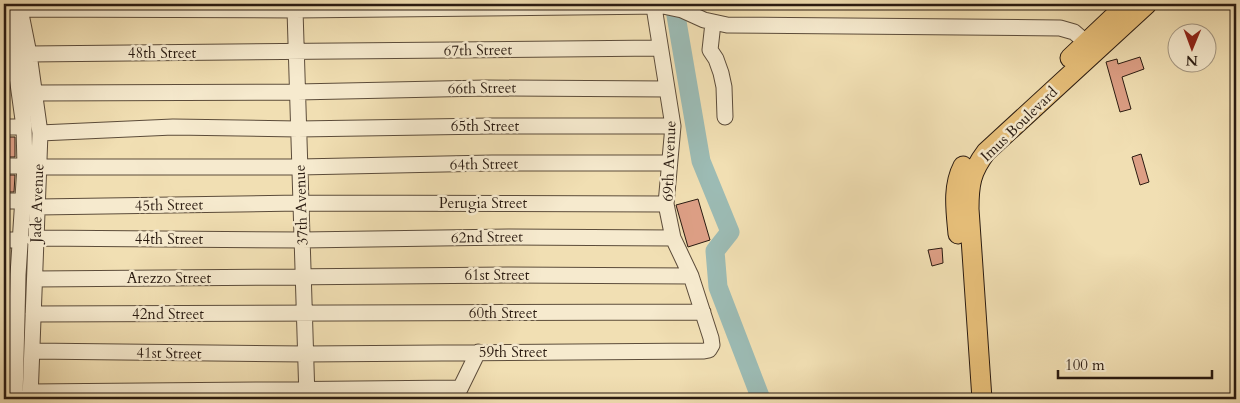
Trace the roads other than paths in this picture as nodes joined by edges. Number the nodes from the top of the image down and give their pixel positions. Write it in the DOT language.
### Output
graph roads {
  1 [pos="1127,4"];
  2 [pos="1147,4"];
  3 [pos="654,7"];
  4 [pos="10,8"];
  5 [pos="295,10"];
  6 [pos="713,23"];
  7 [pos="1091,47"];
  8 [pos="660,48"];
  9 [pos="295,52"];
  10 [pos="29,54"];
  11 [pos="667,88"];
  12 [pos="297,92"];
  13 [pos="35,93"];
  14 [pos="725,117"];
  15 [pos="673,126"];
  16 [pos="4,127"];
  17 [pos="24,127"];
  18 [pos="298,129"];
  19 [pos="40,133"];
  20 [pos="669,163"];
  21 [pos="4,166"];
  22 [pos="31,167"];
  23 [pos="299,167"];
  24 [pos="4,201"];
  25 [pos="23,201"];
  26 [pos="300,203"];
  27 [pos="666,204"];
  28 [pos="38,207"];
  29 [pos="673,238"];
  30 [pos="28,239"];
  31 [pos="4,240"];
  32 [pos="302,240"];
  33 [pos="11,275"];
  34 [pos="691,276"];
  35 [pos="303,277"];
  36 [pos="35,279"];
  37 [pos="703,312"];
  38 [pos="18,314"];
  39 [pos="304,314"];
  40 [pos="711,338"];
  41 [pos="32,351"];
  42 [pos="478,352"];
  43 [pos="10,354"];
  44 [pos="305,354"];
  45 [pos="19,394"];
  46 [pos="307,394"];
  47 [pos="457,394"];
  48 [pos="970,399"];
  49 [pos="982,399"];
  1 -- 7 [label="main road, Imus Boulevard"];
  2 -- 7 [label="main road, Imus Boulevard"];
  3 -- 5 [label="street"];
  3 -- 6 [label="street"];
  3 -- 8 [label="street, 69th Avenue"];
  4 -- 5 [label="street"];
  4 -- 10 [label="street, Jade Avenue"];
  4 -- 17 [label="street"];
  5 -- 9 [label="street, 37th Avenue"];
  6 -- 7 [label="street"];
  6 -- 14 [label="street"];
  7 -- 48 [label="main road, Imus Boulevard"];
  7 -- 49 [label="main road, Imus Boulevard"];
  8 -- 9 [label="street, 67th Street"];
  8 -- 11 [label="street, 69th Avenue"];
  9 -- 10 [label="street, 48th Street"];
  9 -- 12 [label="street, 37th Avenue"];
  10 -- 13 [label="street, Jade Avenue"];
  11 -- 12 [label="street, 66th Street"];
  11 -- 15 [label="street, 69th Avenue"];
  12 -- 13 [label="street"];
  12 -- 18 [label="street, 37th Avenue"];
  13 -- 19 [label="street, Jade Avenue"];
  15 -- 18 [label="street, 65th Street"];
  15 -- 20 [label="street, 69th Avenue"];
  16 -- 17 [label="street"];
  17 -- 22 [label="street"];
  18 -- 19 [label="street, 65th Street"];
  18 -- 23 [label="street, 37th Avenue"];
  19 -- 22 [label="street, Jade Avenue"];
  20 -- 23 [label="street, 64th Street"];
  20 -- 27 [label="street, 69th Avenue"];
  21 -- 22 [label="street, 64th Street"];
  22 -- 23 [label="street, 64th Street"];
  22 -- 25 [label="street"];
  22 -- 28 [label="street, Jade Avenue"];
  23 -- 26 [label="street, 37th Avenue"];
  24 -- 25 [label="street"];
  25 -- 30 [label="street"];
  26 -- 27 [label="street, Perugia Street"];
  26 -- 28 [label="street, 45th Street"];
  26 -- 32 [label="street, 37th Avenue"];
  27 -- 29 [label="street, 69th Avenue"];
  28 -- 30 [label="street, Jade Avenue"];
  29 -- 32 [label="street, 62nd Street"];
  29 -- 34 [label="street, 69th Avenue"];
  30 -- 31 [label="street, 44th Street"];
  30 -- 32 [label="street, 44th Street"];
  30 -- 33 [label="street"];
  30 -- 36 [label="street, Jade Avenue"];
  32 -- 35 [label="street, 37th Avenue"];
  33 -- 38 [label="street"];
  34 -- 35 [label="street, 61st Street"];
  34 -- 37 [label="street, 69th Avenue"];
  35 -- 36 [label="street, Arezzo Street"];
  35 -- 39 [label="street, 37th Avenue"];
  36 -- 38 [label="street, Jade Avenue"];
  37 -- 39 [label="street, 60th Street"];
  37 -- 40 [label="street, 69th Avenue"];
  38 -- 39 [label="street, 42nd Street"];
  38 -- 41 [label="street, Jade Avenue"];
  38 -- 43 [label="street"];
  39 -- 44 [label="street, 37th Avenue"];
  40 -- 42 [label="street, 59th Street"];
  41 -- 44 [label="street, 41st Street"];
  41 -- 45 [label="street, Jade Avenue"];
  42 -- 44 [label="street, 59th Street"];
  42 -- 47 [label="street"];
  43 -- 45 [label="street"];
  44 -- 46 [label="street, 37th Avenue"];
  45 -- 46 [label="street"];
  46 -- 47 [label="street"];
}
